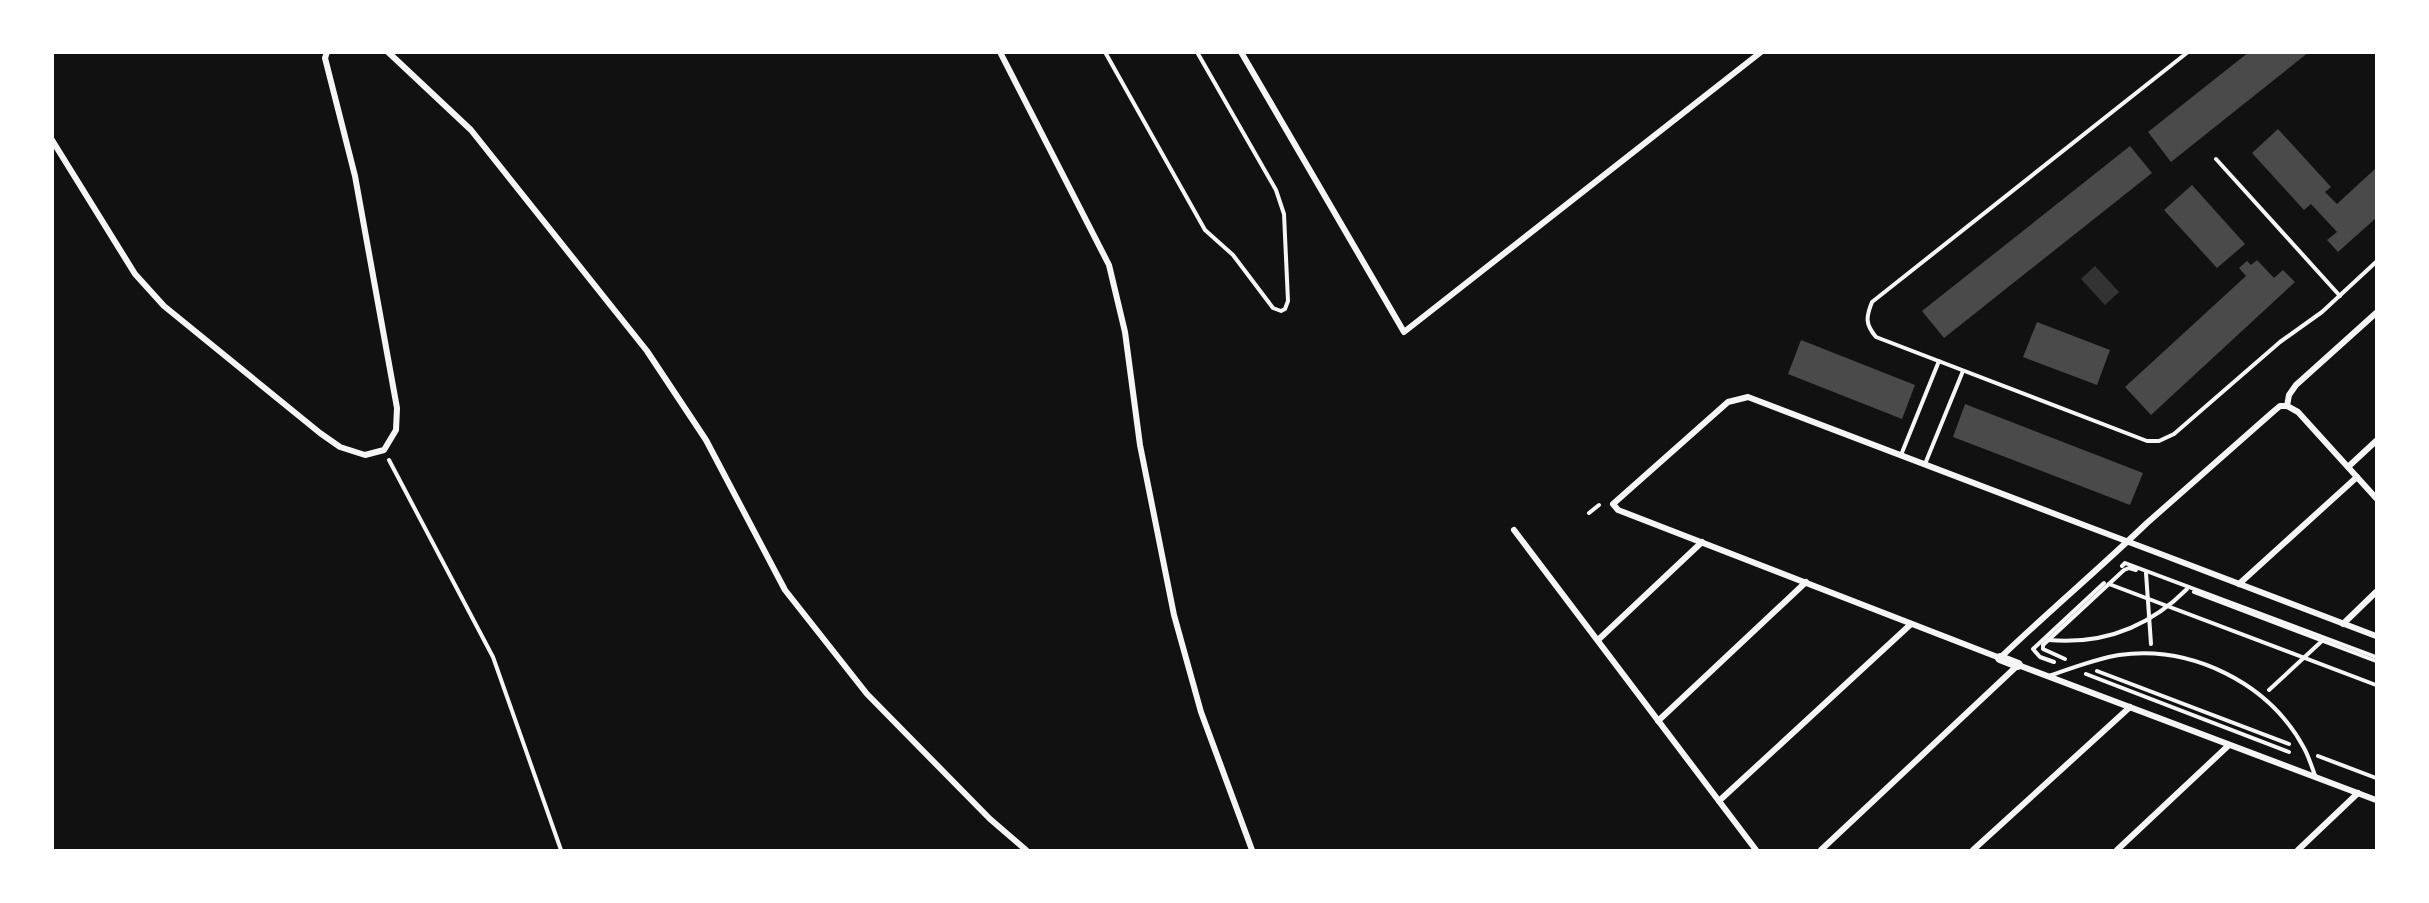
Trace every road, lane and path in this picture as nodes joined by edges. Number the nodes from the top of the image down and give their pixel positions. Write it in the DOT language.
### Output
graph roads {
  1 [pos="327,52"];
  2 [pos="388,52"];
  3 [pos="1000,52"];
  4 [pos="1105,52"];
  5 [pos="1197,52"];
  6 [pos="1241,52"];
  7 [pos="1761,52"];
  8 [pos="2188,52"];
  9 [pos="52,140"];
  10 [pos="2217,159"];
  11 [pos="2376,262"];
  12 [pos="2340,296"];
  13 [pos="2376,313"];
  14 [pos="1939,361"];
  15 [pos="1964,370"];
  16 [pos="2287,406"];
  17 [pos="2376,441"];
  18 [pos="384,450"];
  19 [pos="1901,455"];
  20 [pos="1925,464"];
  21 [pos="2348,467"];
  22 [pos="2358,477"];
  23 [pos="2376,498"];
  24 [pos="1599,505"];
  25 [pos="1589,513"];
  26 [pos="1514,530"];
  27 [pos="1702,542"];
  28 [pos="2128,542"];
  29 [pos="2146,573"];
  30 [pos="1806,582"];
  31 [pos="2109,584"];
  32 [pos="2239,584"];
  33 [pos="2187,589"];
  34 [pos="2376,592"];
  35 [pos="2148,598"];
  36 [pos="2169,606"];
  37 [pos="2149,620"];
  38 [pos="1911,624"];
  39 [pos="2343,624"];
  40 [pos="2376,636"];
  41 [pos="1598,640"];
  42 [pos="2047,640"];
  43 [pos="2323,640"];
  44 [pos="2152,654"];
  45 [pos="2000,658"];
  46 [pos="2304,658"];
  47 [pos="2376,661"];
  48 [pos="2081,665"];
  49 [pos="2018,666"];
  50 [pos="2048,677"];
  51 [pos="2376,685"];
  52 [pos="2262,697"];
  53 [pos="2130,707"];
  54 [pos="1658,721"];
  55 [pos="2229,745"];
  56 [pos="2306,751"];
  57 [pos="2376,777"];
  58 [pos="2316,778"];
  59 [pos="2358,793"];
  60 [pos="2376,800"];
  61 [pos="1719,801"];
  62 [pos="561,850"];
  63 [pos="1026,850"];
  64 [pos="1252,850"];
  65 [pos="1756,850"];
  66 [pos="1821,850"];
  67 [pos="1973,850"];
  68 [pos="2117,850"];
  69 [pos="2298,850"];
  1 -- 18 [label="street"];
  2 -- 63 [label="street"];
  3 -- 64 [label="street"];
  4 -- 5 [label="path"];
  6 -- 7 [label="street"];
  8 -- 14 [label="lane"];
  9 -- 18 [label="street"];
  10 -- 12 [label="lane"];
  11 -- 12 [label="lane"];
  12 -- 15 [label="lane"];
  13 -- 16 [label="street"];
  14 -- 15 [label="lane"];
  14 -- 19 [label="lane"];
  15 -- 20 [label="lane"];
  16 -- 21 [label="street"];
  16 -- 28 [label="street"];
  17 -- 21 [label="street"];
  18 -- 62 [label="path"];
  19 -- 20 [label="street"];
  19 -- 27 [label="street"];
  20 -- 28 [label="street"];
  21 -- 22 [label="street"];
  22 -- 23 [label="street"];
  22 -- 32 [label="street"];
  24 -- 25 [label="path"];
  26 -- 41 [label="street"];
  27 -- 30 [label="street"];
  27 -- 41 [label="street"];
  28 -- 32 [label="street"];
  28 -- 45 [label="street"];
  29 -- 31 [label="path"];
  29 -- 33 [label="path"];
  29 -- 35 [label="path"];
  30 -- 38 [label="street"];
  30 -- 54 [label="street"];
  31 -- 35 [label="path"];
  31 -- 42 [label="path"];
  32 -- 39 [label="street"];
  33 -- 36 [label="path"];
  33 -- 43 [label="path"];
  34 -- 39 [label="street"];
  35 -- 36 [label="path"];
  35 -- 37 [label="path"];
  36 -- 37 [label="path"];
  36 -- 46 [label="path"];
  37 -- 42 [label="path"];
  37 -- 44 [label="path"];
  38 -- 45 [label="street"];
  38 -- 61 [label="street"];
  39 -- 40 [label="street"];
  41 -- 54 [label="street"];
  42 -- 48 [label="path"];
  43 -- 46 [label="path"];
  43 -- 47 [label="path"];
  44 -- 48 [label="lane"];
  44 -- 52 [label="lane"];
  45 -- 49 [label="street"];
  46 -- 51 [label="path"];
  46 -- 52 [label="path"];
  48 -- 50 [label="lane"];
  48 -- 56 [label="path"];
  49 -- 50 [label="street"];
  49 -- 66 [label="street"];
  50 -- 53 [label="street"];
  52 -- 56 [label="lane"];
  53 -- 55 [label="street"];
  53 -- 67 [label="street"];
  54 -- 61 [label="street"];
  55 -- 58 [label="street"];
  55 -- 68 [label="street"];
  56 -- 57 [label="path"];
  56 -- 58 [label="lane"];
  58 -- 59 [label="street"];
  59 -- 60 [label="street"];
  59 -- 69 [label="street"];
  61 -- 65 [label="street"];
}
